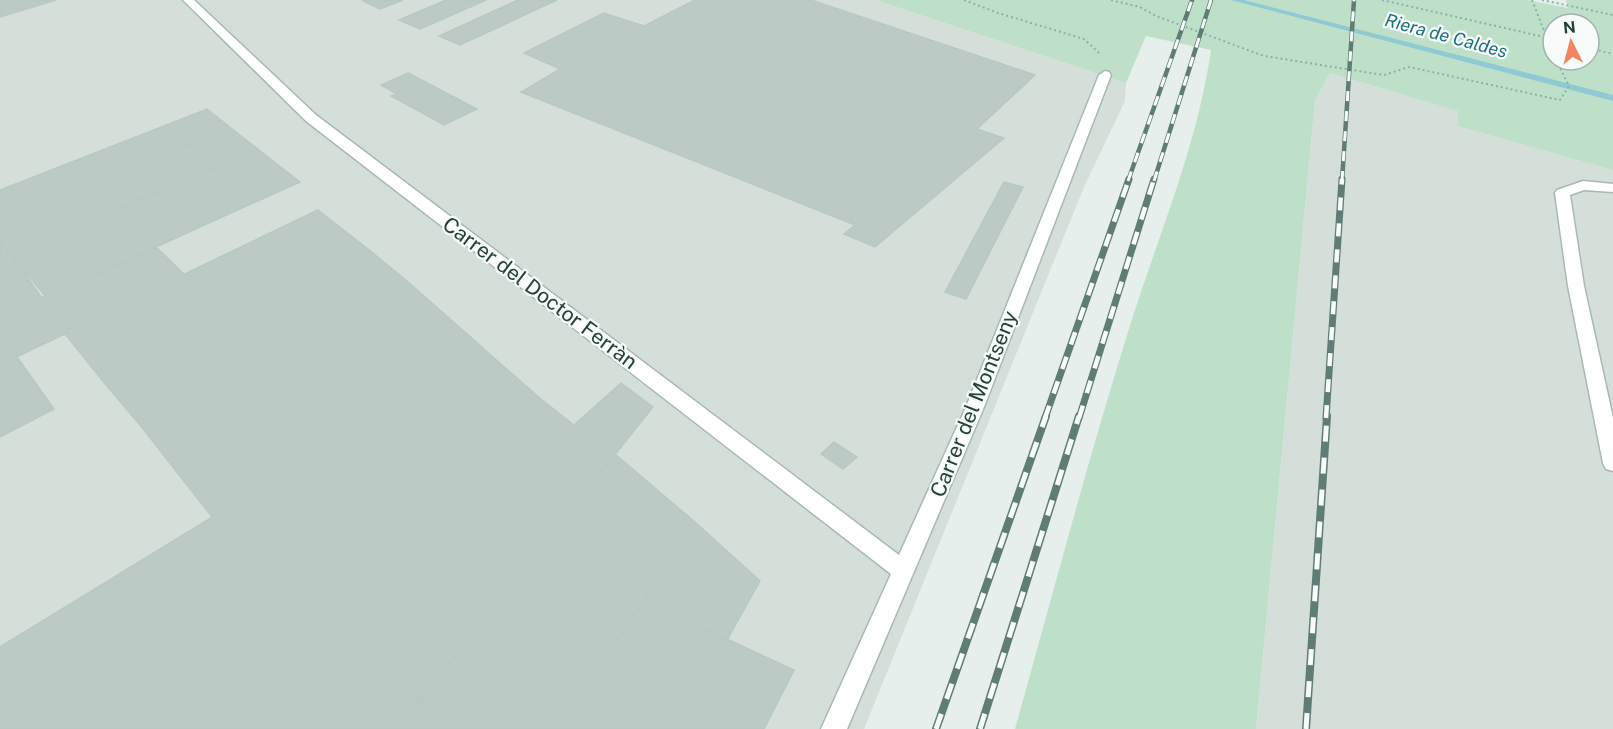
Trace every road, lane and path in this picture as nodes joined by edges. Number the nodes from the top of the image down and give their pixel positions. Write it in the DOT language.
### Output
graph roads {
  1 [pos="188,0"];
  2 [pos="964,0"];
  3 [pos="1111,0"];
  4 [pos="1382,0"];
  5 [pos="1532,0"];
  6 [pos="1542,0"];
  7 [pos="1613,15"];
  8 [pos="1541,22"];
  9 [pos="1541,36"];
  10 [pos="1084,39"];
  11 [pos="1562,72"];
  12 [pos="1105,75"];
  13 [pos="1613,188"];
  14 [pos="1613,463"];
  15 [pos="903,572"];
  16 [pos="834,729"];
  1 -- 15 [label="street, Carrer del Doctor Ferràn"];
  2 -- 10 [label="path"];
  3 -- 11 [label="path"];
  4 -- 9 [label="path"];
  5 -- 8 [label="path"];
  6 -- 7 [label="path"];
  12 -- 15 [label="street, Carrer del Montseny"];
  13 -- 14 [label="street"];
  15 -- 16 [label="street, Carrer del Montseny"];
}
